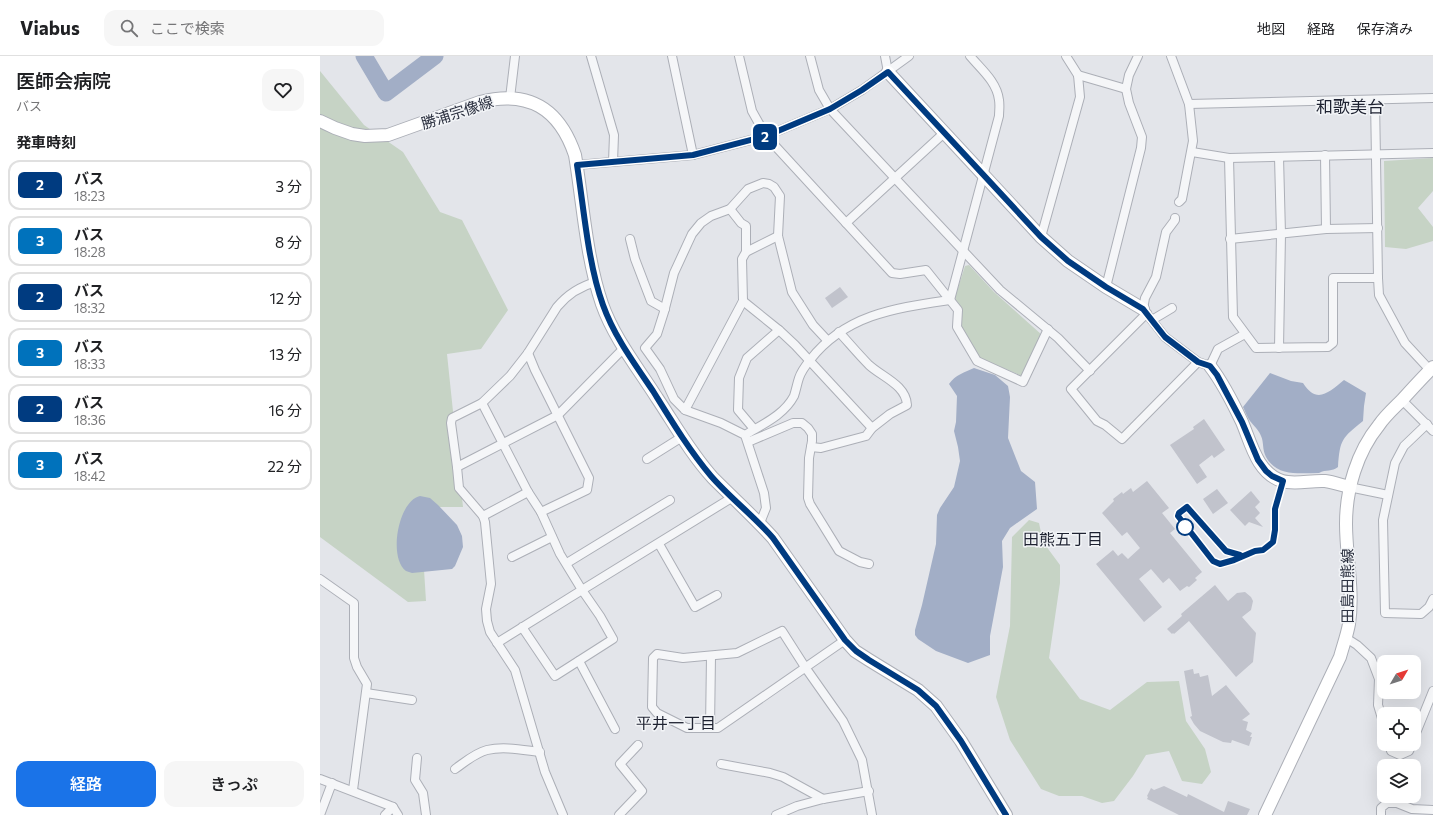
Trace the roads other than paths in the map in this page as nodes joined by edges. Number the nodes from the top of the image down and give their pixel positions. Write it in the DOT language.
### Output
graph roads {
  1 [pos="515,56"];
  2 [pos="591,56"];
  3 [pos="672,56"];
  4 [pos="739,56"];
  5 [pos="810,56"];
  6 [pos="885,56"];
  7 [pos="909,56"];
  8 [pos="970,56"];
  9 [pos="1066,56"];
  10 [pos="1138,56"];
  11 [pos="1171,56"];
  12 [pos="888,72"];
  13 [pos="1078,74"];
  14 [pos="1126,89"];
  15 [pos="510,98"];
  16 [pos="1433,98"];
  17 [pos="1375,100"];
  18 [pos="1189,104"];
  19 [pos="830,109"];
  20 [pos="320,120"];
  21 [pos="944,133"];
  22 [pos="766,136"];
  23 [pos="1192,152"];
  24 [pos="1433,153"];
  25 [pos="1376,154"];
  26 [pos="693,155"];
  27 [pos="1325,155"];
  28 [pos="1279,157"];
  29 [pos="1229,158"];
  30 [pos="613,162"];
  31 [pos="577,165"];
  32 [pos="984,176"];
  33 [pos="894,178"];
  34 [pos="1179,202"];
  35 [pos="730,209"];
  36 [pos="1175,218"];
  37 [pos="846,223"];
  38 [pos="1378,228"];
  39 [pos="1326,229"];
  40 [pos="1281,234"];
  41 [pos="778,236"];
  42 [pos="1041,237"];
  43 [pos="630,239"];
  44 [pos="1230,239"];
  45 [pos="746,252"];
  46 [pos="963,252"];
  47 [pos="1378,278"];
  48 [pos="596,282"];
  49 [pos="1106,287"];
  50 [pos="950,300"];
  51 [pos="743,302"];
  52 [pos="1172,308"];
  53 [pos="666,309"];
  54 [pos="1147,314"];
  55 [pos="1048,329"];
  56 [pos="779,330"];
  57 [pos="839,332"];
  58 [pos="1245,334"];
  59 [pos="827,340"];
  60 [pos="624,348"];
  61 [pos="1279,348"];
  62 [pos="528,353"];
  63 [pos="809,361"];
  64 [pos="1204,364"];
  65 [pos="1431,369"];
  66 [pos="1090,371"];
  67 [pos="1402,400"];
  68 [pos="482,403"];
  69 [pos="685,410"];
  70 [pos="558,415"];
  71 [pos="1427,424"];
  72 [pos="872,428"];
  73 [pos="754,429"];
  74 [pos="1433,431"];
  75 [pos="682,437"];
  76 [pos="746,439"];
  77 [pos="503,442"];
  78 [pos="812,448"];
  79 [pos="647,459"];
  80 [pos="457,467"];
  81 [pos="1349,487"];
  82 [pos="528,492"];
  83 [pos="1388,495"];
  84 [pos="733,497"];
  85 [pos="670,500"];
  86 [pos="541,512"];
  87 [pos="483,516"];
  88 [pos="760,523"];
  89 [pos="552,537"];
  90 [pos="659,544"];
  91 [pos="512,557"];
  92 [pos="566,564"];
  93 [pos="869,564"];
  94 [pos="320,579"];
  95 [pos="582,590"];
  96 [pos="717,595"];
  97 [pos="1433,600"];
  98 [pos="522,627"];
  99 [pos="1346,638"];
  100 [pos="845,640"];
  101 [pos="497,643"];
  102 [pos="711,656"];
  103 [pos="580,661"];
  104 [pos="805,668"];
  105 [pos="1433,691"];
  106 [pos="366,693"];
  107 [pos="412,700"];
  108 [pos="1379,707"];
  109 [pos="1421,721"];
  110 [pos="710,728"];
  111 [pos="615,729"];
  112 [pos="638,745"];
  113 [pos="1393,751"];
  114 [pos="1409,751"];
  115 [pos="540,752"];
  116 [pos="417,758"];
  117 [pos="721,764"];
  118 [pos="455,769"];
  119 [pos="320,779"];
  120 [pos="332,783"];
  121 [pos="353,790"];
  122 [pos="868,791"];
  123 [pos="824,799"];
  124 [pos="393,807"];
  125 [pos="1433,810"];
  126 [pos="320,815"];
  127 [pos="385,815"];
  128 [pos="398,815"];
  129 [pos="426,815"];
  130 [pos="563,815"];
  131 [pos="619,815"];
  132 [pos="776,815"];
  133 [pos="872,815"];
  134 [pos="1006,815"];
  135 [pos="1265,815"];
  136 [pos="1381,815"];
  1 -- 15 [label="street"];
  2 -- 30 [label="street"];
  3 -- 26 [label="street"];
  4 -- 22 [label="street"];
  5 -- 19 [label="street"];
  6 -- 12 [label="street"];
  7 -- 12 [label="street"];
  8 -- 32 [label="street"];
  9 -- 13 [label="street"];
  10 -- 14 [label="street"];
  11 -- 18 [label="street"];
  12 -- 19 [label="street"];
  12 -- 21 [label="main road"];
  13 -- 14 [label="street"];
  13 -- 42 [label="street"];
  14 -- 49 [label="street"];
  15 -- 20 [label="main road, 勝浦宗像線"];
  15 -- 31 [label="main road, 勝浦宗像線"];
  16 -- 17 [label="street"];
  17 -- 18 [label="street"];
  17 -- 25 [label="street"];
  18 -- 23 [label="street"];
  19 -- 22 [label="street"];
  19 -- 33 [label="street"];
  21 -- 32 [label="main road"];
  21 -- 33 [label="street"];
  22 -- 26 [label="street"];
  22 -- 37 [label="street"];
  23 -- 29 [label="street"];
  23 -- 34 [label="street"];
  24 -- 25 [label="street"];
  25 -- 27 [label="street"];
  25 -- 38 [label="street"];
  26 -- 30 [label="street"];
  27 -- 28 [label="street"];
  27 -- 39 [label="street"];
  28 -- 29 [label="street"];
  28 -- 40 [label="street"];
  29 -- 44 [label="street"];
  30 -- 31 [label="street"];
  31 -- 48 [label="main road, 勝浦宗像線"];
  32 -- 42 [label="main road"];
  32 -- 46 [label="street"];
  33 -- 37 [label="street"];
  33 -- 46 [label="street"];
  35 -- 41 [label="street"];
  35 -- 45 [label="street"];
  35 -- 53 [label="street"];
  36 -- 54 [label="street"];
  37 -- 50 [label="street"];
  38 -- 39 [label="street"];
  38 -- 47 [label="street"];
  39 -- 40 [label="street"];
  40 -- 44 [label="street"];
  40 -- 61 [label="street"];
  41 -- 45 [label="street"];
  41 -- 59 [label="street"];
  42 -- 49 [label="main road"];
  43 -- 53 [label="street"];
  44 -- 58 [label="street"];
  45 -- 51 [label="street"];
  46 -- 50 [label="street"];
  46 -- 55 [label="street"];
  47 -- 61 [label="street"];
  47 -- 65 [label="street"];
  48 -- 60 [label="main road, 勝浦宗像線"];
  48 -- 62 [label="street"];
  49 -- 54 [label="main road"];
  50 -- 55 [label="street"];
  50 -- 57 [label="street"];
  51 -- 56 [label="street"];
  51 -- 69 [label="street"];
  52 -- 54 [label="street"];
  53 -- 69 [label="street"];
  54 -- 64 [label="street"];
  54 -- 66 [label="street"];
  55 -- 66 [label="street"];
  56 -- 63 [label="street"];
  56 -- 73 [label="street"];
  57 -- 59 [label="street"];
  57 -- 72 [label="street"];
  58 -- 61 [label="street"];
  58 -- 64 [label="street"];
  59 -- 63 [label="street"];
  60 -- 70 [label="street"];
  60 -- 75 [label="main road, 勝浦宗像線"];
  62 -- 68 [label="street"];
  62 -- 70 [label="street"];
  63 -- 72 [label="street"];
  63 -- 73 [label="street"];
  64 -- 66 [label="street"];
  64 -- 81 [label="main road"];
  65 -- 67 [label="main road, 田島田熊線"];
  67 -- 71 [label="street"];
  67 -- 81 [label="main road, 田島田熊線"];
  68 -- 77 [label="street"];
  68 -- 80 [label="street"];
  69 -- 76 [label="street"];
  70 -- 77 [label="street"];
  70 -- 86 [label="street"];
  71 -- 74 [label="street"];
  71 -- 83 [label="street"];
  72 -- 78 [label="street"];
  73 -- 76 [label="street"];
  75 -- 79 [label="street"];
  75 -- 84 [label="main road, 勝浦宗像線"];
  76 -- 78 [label="street"];
  76 -- 88 [label="street"];
  77 -- 80 [label="street"];
  77 -- 82 [label="street"];
  78 -- 93 [label="street"];
  80 -- 87 [label="street"];
  81 -- 83 [label="street"];
  81 -- 99 [label="main road, 田島田熊線"];
  82 -- 86 [label="street"];
  82 -- 87 [label="street"];
  83 -- 97 [label="street"];
  84 -- 88 [label="main road, 勝浦宗像線"];
  84 -- 90 [label="street"];
  85 -- 92 [label="street"];
  86 -- 89 [label="street"];
  87 -- 101 [label="street"];
  88 -- 100 [label="main road, 勝浦宗像線"];
  89 -- 91 [label="street"];
  89 -- 92 [label="street"];
  90 -- 95 [label="street"];
  90 -- 96 [label="street"];
  92 -- 95 [label="street"];
  94 -- 106 [label="street"];
  95 -- 98 [label="street"];
  95 -- 103 [label="street"];
  98 -- 101 [label="street"];
  98 -- 103 [label="street"];
  99 -- 108 [label="street"];
  99 -- 135 [label="main road, 田島田熊線"];
  100 -- 104 [label="street"];
  100 -- 134 [label="main road, 勝浦宗像線"];
  101 -- 115 [label="street"];
  102 -- 104 [label="street"];
  102 -- 110 [label="street"];
  102 -- 110 [label="street"];
  103 -- 111 [label="street"];
  104 -- 110 [label="street"];
  104 -- 122 [label="street"];
  105 -- 109 [label="street"];
  106 -- 107 [label="street"];
  106 -- 121 [label="street"];
  112 -- 131 [label="street"];
  113 -- 114 [label="street"];
  115 -- 118 [label="street"];
  115 -- 130 [label="street"];
  116 -- 129 [label="street"];
  117 -- 123 [label="street"];
  119 -- 120 [label="street"];
  120 -- 121 [label="street"];
  120 -- 126 [label="street"];
  121 -- 124 [label="street"];
  122 -- 123 [label="street"];
  122 -- 133 [label="street"];
  123 -- 132 [label="street"];
  124 -- 127 [label="street"];
  124 -- 128 [label="street"];
  125 -- 136 [label="street"];
}
